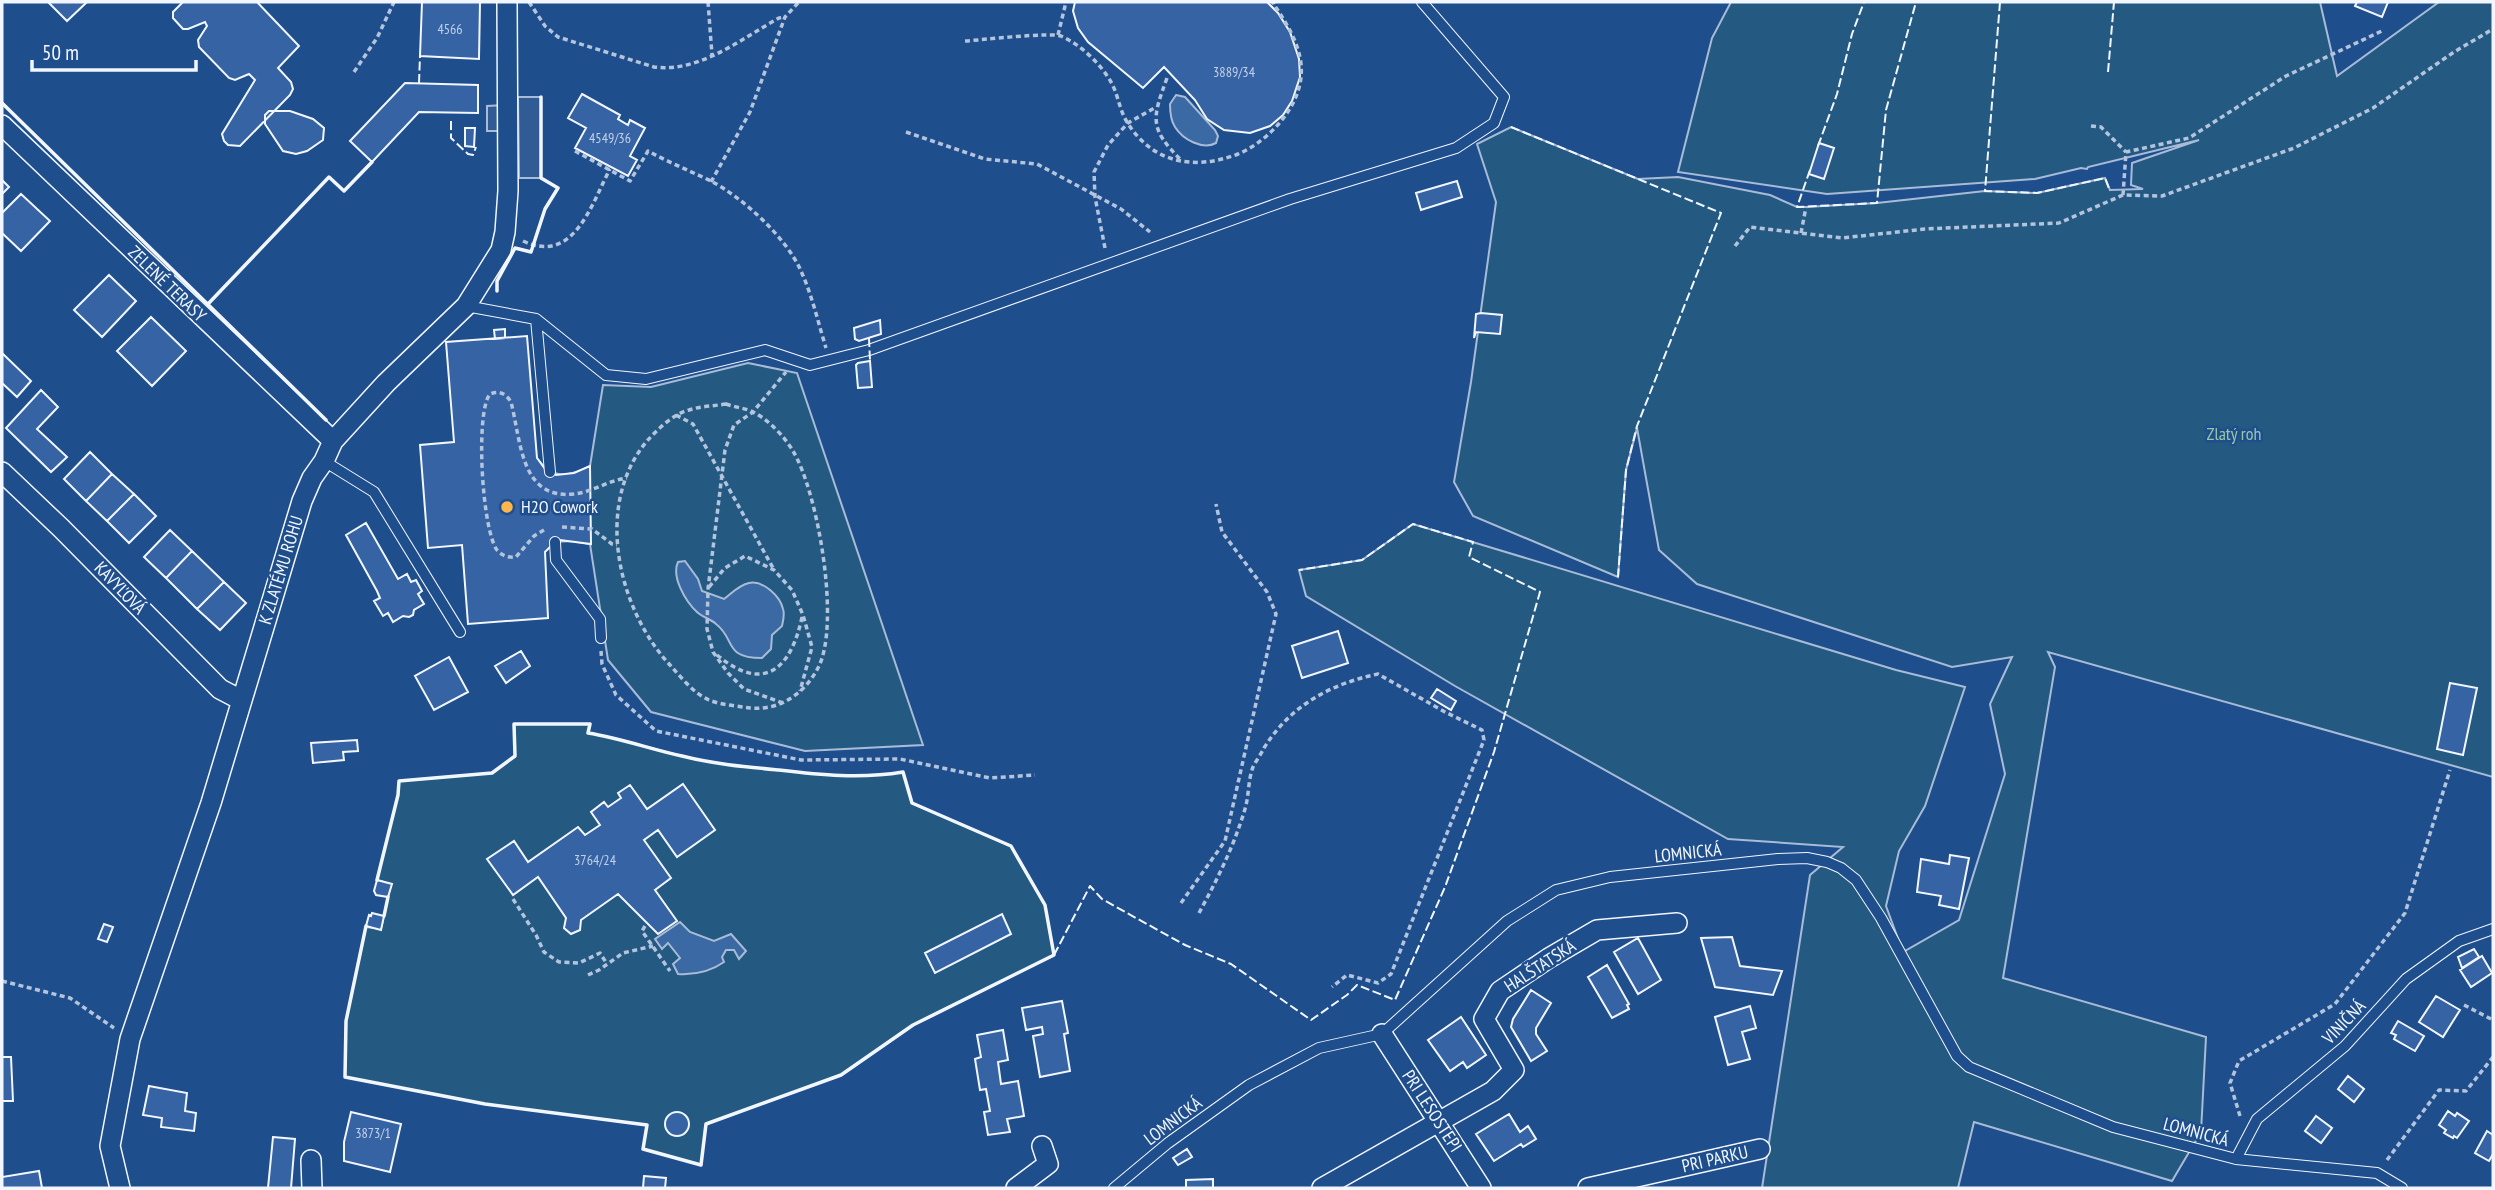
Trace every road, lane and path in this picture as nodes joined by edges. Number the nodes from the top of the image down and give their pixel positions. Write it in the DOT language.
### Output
graph roads {
  1 [pos="394,2"];
  2 [pos="507,2"];
  3 [pos="529,2"];
  4 [pos="708,2"];
  5 [pos="799,2"];
  6 [pos="1066,2"];
  7 [pos="1273,2"];
  8 [pos="1422,2"];
  9 [pos="785,18"];
  10 [pos="2493,29"];
  11 [pos="2384,30"];
  12 [pos="1058,35"];
  13 [pos="965,41"];
  14 [pos="712,55"];
  15 [pos="355,72"];
  16 [pos="1167,78"];
  17 [pos="1156,107"];
  18 [pos="1128,124"];
  19 [pos="2,125"];
  20 [pos="2091,126"];
  21 [pos="906,132"];
  22 [pos="575,152"];
  23 [pos="2126,152"];
  24 [pos="1182,161"];
  25 [pos="610,169"];
  26 [pos="711,181"];
  27 [pos="2123,195"];
  28 [pos="1096,197"];
  29 [pos="1806,207"];
  30 [pos="1801,233"];
  31 [pos="1166,244"];
  32 [pos="534,246"];
  33 [pos="1735,246"];
  34 [pos="1108,264"];
  35 [pos="466,306"];
  36 [pos="536,319"];
  37 [pos="830,359"];
  38 [pos="796,360"];
  39 [pos="753,412"];
  40 [pos="676,415"];
  41 [pos="333,441"];
  42 [pos="324,461"];
  43 [pos="2,472"];
  44 [pos="550,472"];
  45 [pos="723,477"];
  46 [pos="627,478"];
  47 [pos="1216,504"];
  48 [pos="558,527"];
  49 [pos="547,529"];
  50 [pos="555,542"];
  51 [pos="617,545"];
  52 [pos="774,570"];
  53 [pos="708,589"];
  54 [pos="803,615"];
  55 [pos="460,632"];
  56 [pos="601,638"];
  57 [pos="713,652"];
  58 [pos="800,691"];
  59 [pos="241,701"];
  60 [pos="785,703"];
  61 [pos="2450,769"];
  62 [pos="1035,775"];
  63 [pos="513,900"];
  64 [pos="1181,903"];
  65 [pos="1199,913"];
  66 [pos="1677,923"];
  67 [pos="645,926"];
  68 [pos="2493,929"];
  69 [pos="653,946"];
  70 [pos="607,964"];
  71 [pos="670,971"];
  72 [pos="588,975"];
  73 [pos="2,981"];
  74 [pos="1332,987"];
  75 [pos="2464,1005"];
  76 [pos="2493,1020"];
  77 [pos="1382,1034"];
  78 [pos="130,1039"];
  79 [pos="2493,1057"];
  80 [pos="1438,1122"];
  81 [pos="2248,1137"];
  82 [pos="1042,1146"];
  83 [pos="1760,1149"];
  84 [pos="2236,1159"];
  85 [pos="312,1160"];
  86 [pos="2377,1173"];
  87 [pos="120,1188"];
  88 [pos="312,1188"];
  89 [pos="1016,1188"];
  90 [pos="1114,1188"];
  91 [pos="1322,1188"];
  92 [pos="1481,1188"];
  93 [pos="1588,1188"];
  94 [pos="2402,1188"];
  1 -- 15 [label="path"];
  2 -- 35 [label="street, K ZLATÉMU ROHU"];
  3 -- 14 [label="path"];
  4 -- 14 [label="path"];
  5 -- 9 [label="path"];
  6 -- 12 [label="path"];
  7 -- 24 [label="path"];
  8 -- 31 [label="lane"];
  9 -- 14 [label="path"];
  9 -- 26 [label="path"];
  10 -- 27 [label="path"];
  11 -- 23 [label="path"];
  12 -- 13 [label="path"];
  12 -- 18 [label="path"];
  16 -- 17 [label="path"];
  17 -- 18 [label="path"];
  17 -- 24 [label="path"];
  18 -- 24 [label="path"];
  18 -- 28 [label="path"];
  19 -- 41 [label="street, ZELENÉ TERASY"];
  20 -- 23 [label="path"];
  21 -- 28 [label="path"];
  22 -- 25 [label="path"];
  23 -- 27 [label="path"];
  25 -- 26 [label="path"];
  25 -- 32 [label="path"];
  26 -- 37 [label="path"];
  27 -- 30 [label="path"];
  28 -- 31 [label="path"];
  28 -- 34 [label="path"];
  29 -- 30 [label="path"];
  30 -- 33 [label="path"];
  31 -- 34 [label="lane"];
  34 -- 37 [label="lane"];
  35 -- 36 [label="lane"];
  35 -- 41 [label="street, K ZLATÉMU ROHU"];
  36 -- 38 [label="lane"];
  36 -- 44 [label="lane"];
  37 -- 38 [label="lane"];
  38 -- 39 [label="path"];
  39 -- 40 [label="path"];
  39 -- 45 [label="path"];
  39 -- 58 [label="path"];
  40 -- 45 [label="path"];
  40 -- 46 [label="path"];
  41 -- 42 [label="street, K ZLATÉMU ROHU"];
  42 -- 55 [label="lane"];
  42 -- 59 [label="street, K ZLATÉMU ROHU"];
  43 -- 59 [label="street, KAVYĽOVÁ"];
  45 -- 52 [label="path"];
  45 -- 53 [label="path"];
  46 -- 49 [label="path"];
  46 -- 51 [label="path"];
  47 -- 64 [label="path"];
  48 -- 51 [label="path"];
  50 -- 56 [label="lane"];
  51 -- 60 [label="path"];
  52 -- 53 [label="path"];
  52 -- 54 [label="path"];
  53 -- 57 [label="path"];
  54 -- 57 [label="path"];
  54 -- 58 [label="path"];
  56 -- 62 [label="path"];
  57 -- 60 [label="path"];
  58 -- 60 [label="path"];
  59 -- 78 [label="street, K ZLATÉMU ROHU"];
  61 -- 81 [label="path"];
  63 -- 70 [label="path"];
  65 -- 74 [label="path"];
  66 -- 80 [label="street, HALŠTATSKÁ"];
  67 -- 69 [label="path"];
  68 -- 81 [label="lane, VINIČNÁ"];
  69 -- 70 [label="path"];
  69 -- 71 [label="path"];
  70 -- 72 [label="path"];
  73 -- 78 [label="path"];
  75 -- 76 [label="path"];
  77 -- 80 [label="street, PRI LESOSTEPI"];
  77 -- 84 [label="lane, LOMNICKÁ"];
  77 -- 90 [label="lane, LOMNICKÁ"];
  78 -- 87 [label="street, K ZLATÉMU ROHU"];
  79 -- 86 [label="path"];
  80 -- 91 [label="street"];
  80 -- 92 [label="street, PRI LESOSTEPI"];
  81 -- 84 [label="lane, VINIČNÁ"];
  82 -- 89 [label="street"];
  83 -- 93 [label="street, PRI PARKU"];
  84 -- 86 [label="lane, LOMNICKÁ"];
  85 -- 88 [label="street"];
  86 -- 94 [label="lane"];
}
